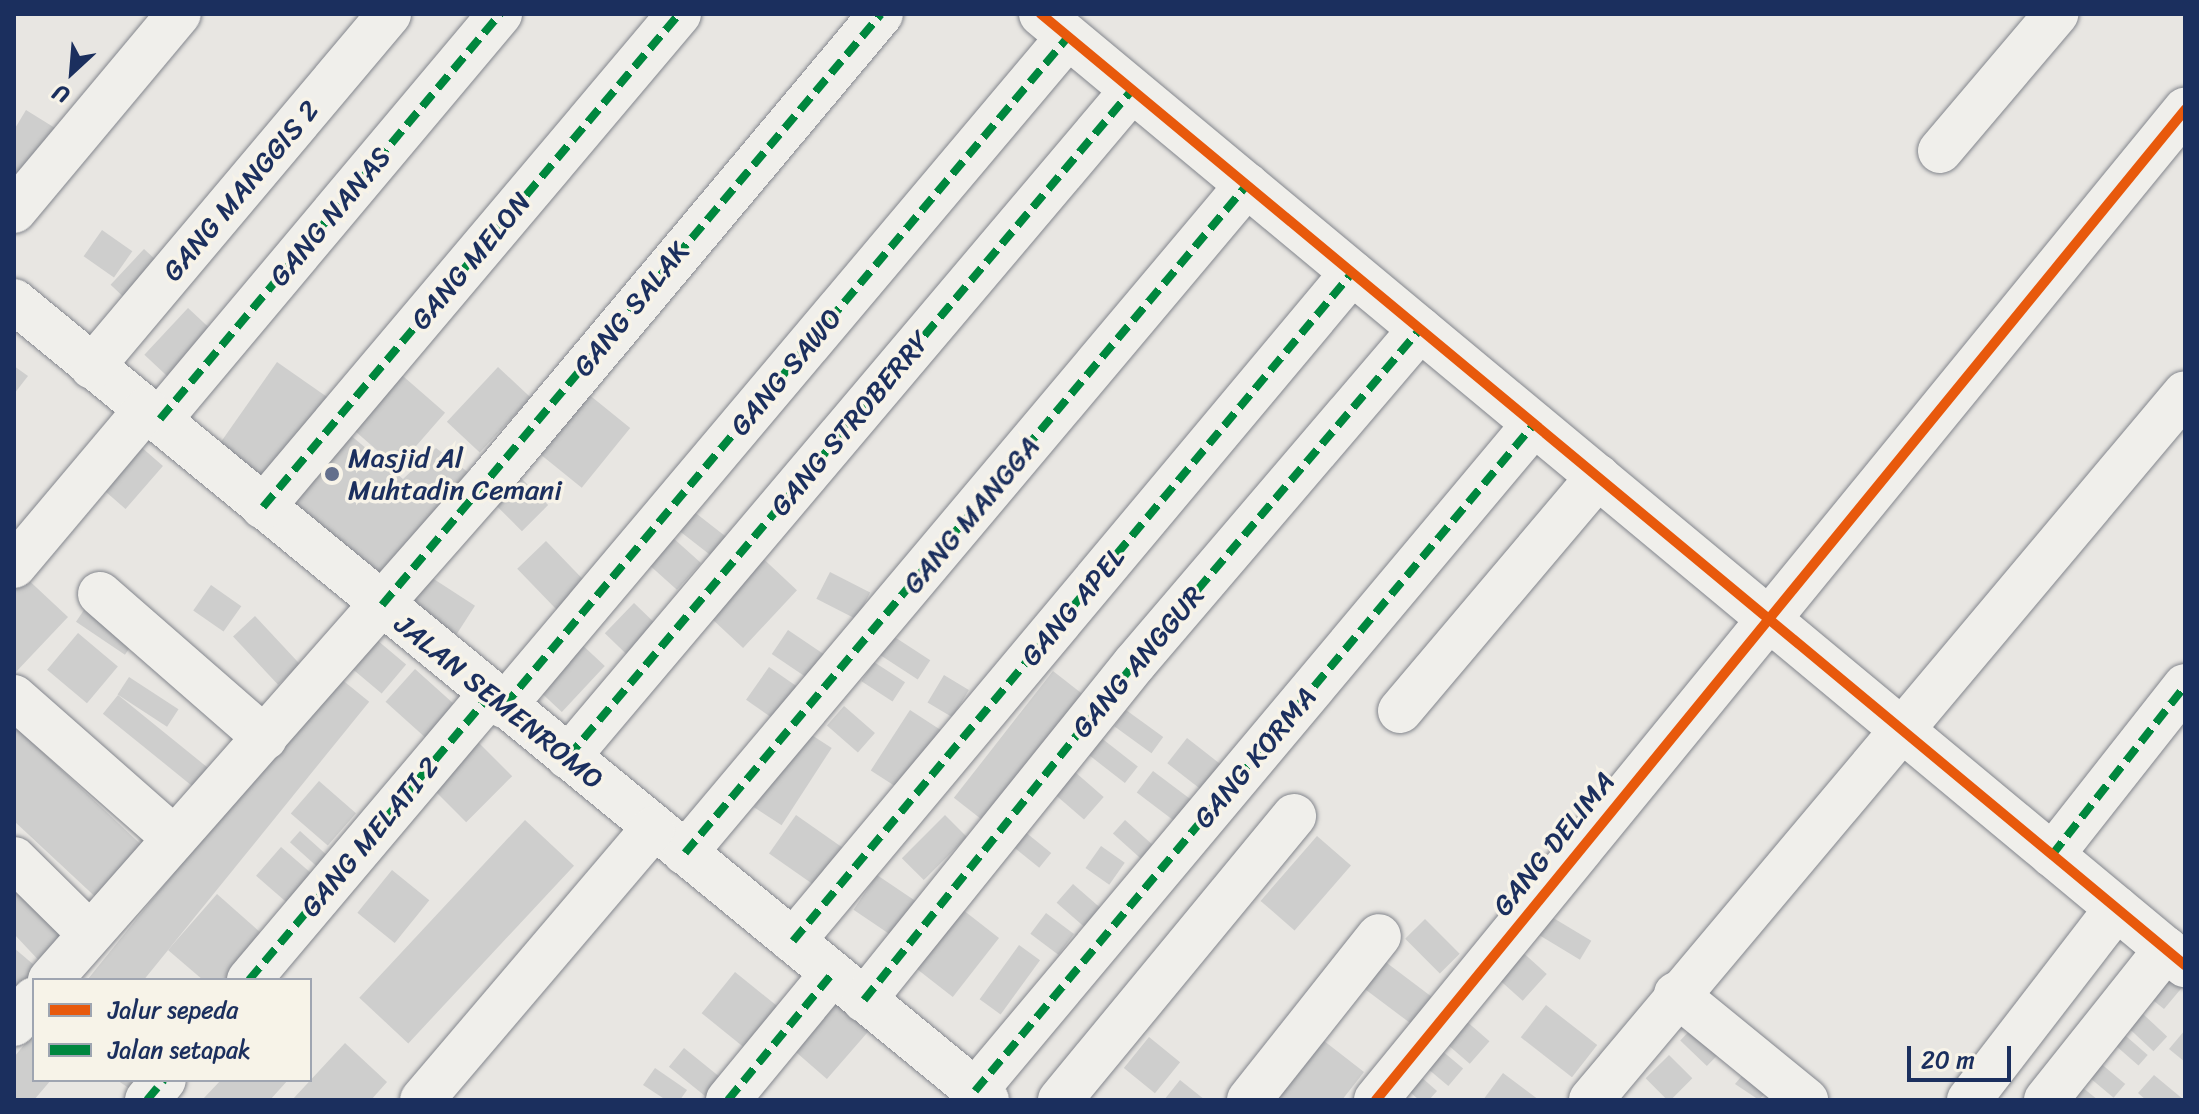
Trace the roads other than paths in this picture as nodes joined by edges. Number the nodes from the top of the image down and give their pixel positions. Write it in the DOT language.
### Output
graph roads {
  1 [pos="179,14"];
  2 [pos="389,14"];
  3 [pos="500,14"];
  4 [pos="679,14"];
  5 [pos="881,14"];
  6 [pos="2056,14"];
  7 [pos="1054,26"];
  8 [pos="1132,90"];
  9 [pos="2185,110"];
  10 [pos="1940,151"];
  11 [pos="1239,196"];
  12 [pos="14,211"];
  13 [pos="1352,273"];
  14 [pos="14,301"];
  15 [pos="1420,329"];
  16 [pos="92,367"];
  17 [pos="2185,393"];
  18 [pos="153,414"];
  19 [pos="1534,424"];
  20 [pos="1598,477"];
  21 [pos="263,507"];
  22 [pos="14,566"];
  23 [pos="100,594"];
  24 [pos="382,605"];
  25 [pos="1768,618"];
  26 [pos="2185,686"];
  27 [pos="14,697"];
  28 [pos="498,700"];
  29 [pos="1400,711"];
  30 [pos="1904,731"];
  31 [pos="265,738"];
  32 [pos="568,757"];
  33 [pos="1294,816"];
  34 [pos="683,835"];
  35 [pos="174,838"];
  36 [pos="2052,855"];
  37 [pos="14,859"];
  38 [pos="2117,908"];
  39 [pos="89,933"];
  40 [pos="1379,936"];
  41 [pos="793,941"];
  42 [pos="2176,957"];
  43 [pos="52,978"];
  44 [pos="251,978"];
  45 [pos="848,987"];
  46 [pos="1676,994"];
  47 [pos="32,1002"];
  48 [pos="14,1024"];
  49 [pos="162,1082"];
  50 [pos="967,1092"];
  51 [pos="147,1100"];
  52 [pos="422,1100"];
  53 [pos="728,1100"];
  54 [pos="1060,1100"];
  55 [pos="1249,1100"];
  56 [pos="1376,1100"];
  57 [pos="1591,1100"];
  58 [pos="1806,1100"];
  59 [pos="1969,1100"];
  60 [pos="2046,1100"];
  1 -- 12 [label="street"];
  2 -- 16 [label="street, GANG MANGGIS 2"];
  3 -- 18 [label="street, GANG NANAS"];
  4 -- 21 [label="street, GANG MELON"];
  5 -- 24 [label="street, GANG SALAK"];
  6 -- 10 [label="street"];
  7 -- 8 [label="street"];
  7 -- 28 [label="street, GANG SAWO"];
  8 -- 11 [label="street"];
  8 -- 32 [label="street, GANG STROBERRY"];
  9 -- 25 [label="street, GANG DELIMA"];
  11 -- 13 [label="street"];
  11 -- 34 [label="street, GANG MANGGA"];
  13 -- 15 [label="street"];
  13 -- 41 [label="street, GANG APEL"];
  14 -- 16 [label="street, JALAN SEMENROMO"];
  15 -- 19 [label="street"];
  15 -- 45 [label="street, GANG ANGGUR"];
  16 -- 18 [label="street, JALAN SEMENROMO"];
  17 -- 30 [label="street"];
  18 -- 21 [label="street, JALAN SEMENROMO"];
  18 -- 22 [label="street, GANG NANAS"];
  19 -- 20 [label="street"];
  19 -- 50 [label="street, GANG KORMA"];
  20 -- 25 [label="street"];
  20 -- 29 [label="street"];
  21 -- 24 [label="street, JALAN SEMENROMO"];
  23 -- 31 [label="street"];
  24 -- 28 [label="street, JALAN SEMENROMO"];
  24 -- 31 [label="street, GANG SALAK"];
  25 -- 30 [label="street"];
  25 -- 56 [label="street, GANG DELIMA"];
  26 -- 36 [label="street"];
  27 -- 35 [label="street"];
  28 -- 32 [label="street, JALAN SEMENROMO"];
  28 -- 44 [label="street, GANG MELATI 2"];
  30 -- 36 [label="street"];
  30 -- 46 [label="street"];
  31 -- 35 [label="street, GANG SALAK"];
  32 -- 34 [label="street, JALAN SEMENROMO"];
  33 -- 54 [label="street"];
  34 -- 41 [label="street, JALAN SEMENROMO"];
  34 -- 52 [label="street, GANG MANGGA"];
  35 -- 39 [label="street, GANG SALAK"];
  36 -- 38 [label="street"];
  37 -- 39 [label="street"];
  38 -- 42 [label="street"];
  38 -- 59 [label="street"];
  39 -- 43 [label="street, GANG SALAK"];
  40 -- 55 [label="street"];
  41 -- 45 [label="street, JALAN SEMENROMO"];
  42 -- 60 [label="street"];
  45 -- 50 [label="street, JALAN SEMENROMO"];
  45 -- 53 [label="street, GANG ANGGUR"];
  46 -- 57 [label="street"];
  46 -- 58 [label="street"];
  47 -- 48 [label="street"];
  49 -- 51 [label="street"];
}
